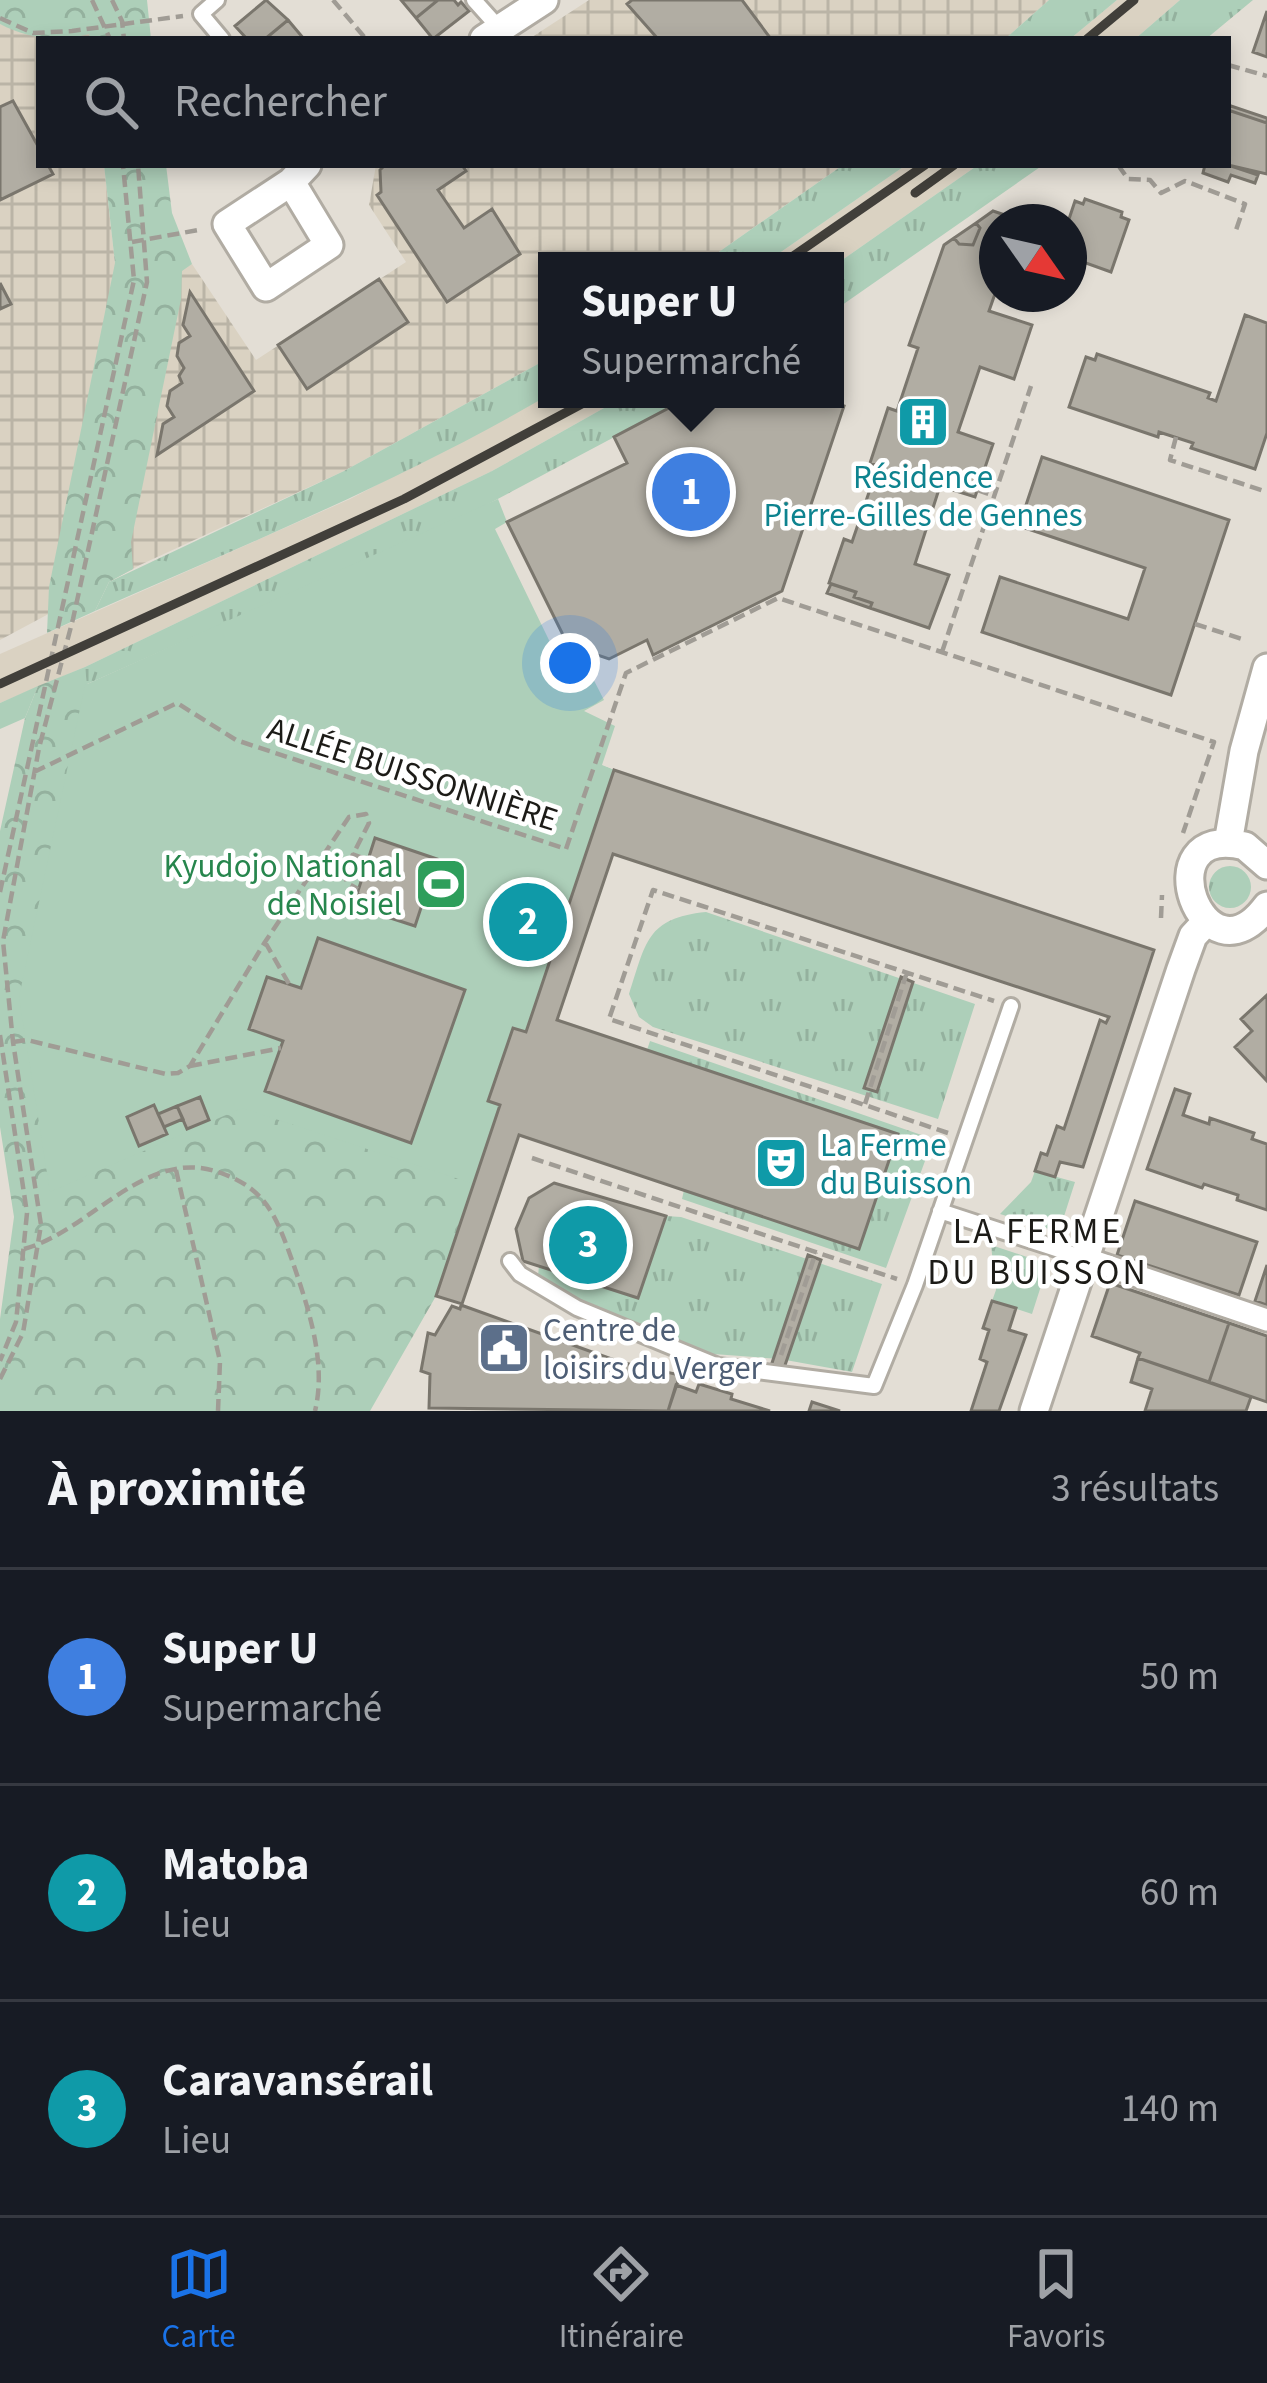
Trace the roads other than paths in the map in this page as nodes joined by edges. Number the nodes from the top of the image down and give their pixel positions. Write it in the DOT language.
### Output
graph roads {
  1 [pos="217,0"];
  2 [pos="474,0"];
  3 [pos="544,0"];
  4 [pos="492,34"];
  5 [pos="219,36"];
  6 [pos="299,174"];
  7 [pos="1267,668"];
  8 [pos="1228,843"];
  9 [pos="1267,865"];
  10 [pos="1266,911"];
  11 [pos="1207,921"];
  12 [pos="1010,1006"];
  13 [pos="940,1211"];
  14 [pos="1084,1258"];
  15 [pos="511,1262"];
  16 [pos="1267,1321"];
  17 [pos="1034,1411"];
  1 -- 5 [label="lane"];
  2 -- 4 [label="lane"];
  3 -- 4 [label="street"];
  6 -- 6 [label="street"];
  7 -- 8 [label="street"];
  8 -- 9 [label="street"];
  8 -- 11 [label="street"];
  10 -- 11 [label="street"];
  11 -- 14 [label="street"];
  12 -- 13 [label="lane"];
  13 -- 14 [label="lane"];
  13 -- 15 [label="lane"];
  14 -- 16 [label="street"];
  14 -- 17 [label="street"];
}
